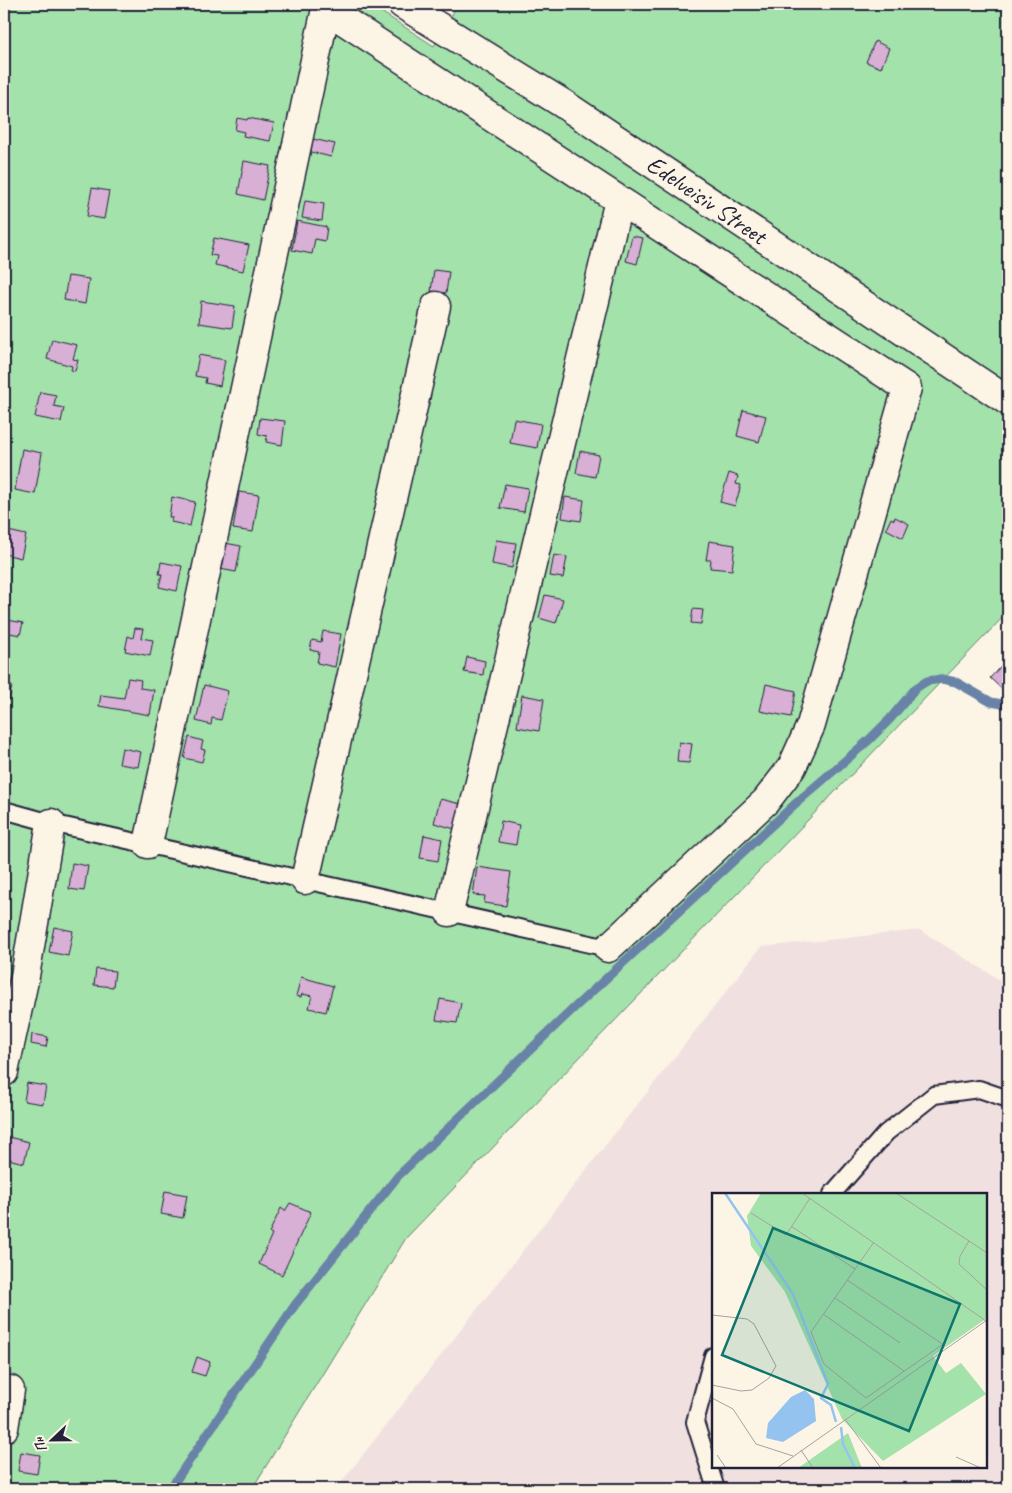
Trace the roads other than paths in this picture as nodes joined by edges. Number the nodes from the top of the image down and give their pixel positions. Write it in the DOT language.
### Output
graph roads {
  1 [pos="402,4"];
  2 [pos="327,6"];
  3 [pos="619,200"];
  4 [pos="436,306"];
  5 [pos="1008,400"];
  6 [pos="4,810"];
  7 [pos="51,823"];
  8 [pos="148,844"];
  9 [pos="305,880"];
  10 [pos="449,912"];
  11 [pos="608,948"];
  12 [pos="4,1072"];
  13 [pos="1008,1100"];
  14 [pos="833,1193"];
  15 [pos="712,1358"];
  16 [pos="4,1389"];
  17 [pos="4,1428"];
  18 [pos="716,1489"];
  1 -- 5 [label="street, Edelveisiv Street"];
  2 -- 3 [label="street"];
  2 -- 8 [label="street"];
  3 -- 10 [label="street"];
  3 -- 11 [label="street"];
  4 -- 9 [label="street"];
  6 -- 7 [label="lane"];
  7 -- 8 [label="lane"];
  7 -- 12 [label="street"];
  8 -- 9 [label="lane"];
  9 -- 10 [label="lane"];
  10 -- 11 [label="lane"];
  13 -- 14 [label="lane"];
  15 -- 18 [label="lane"];
  16 -- 17 [label="street"];
}
